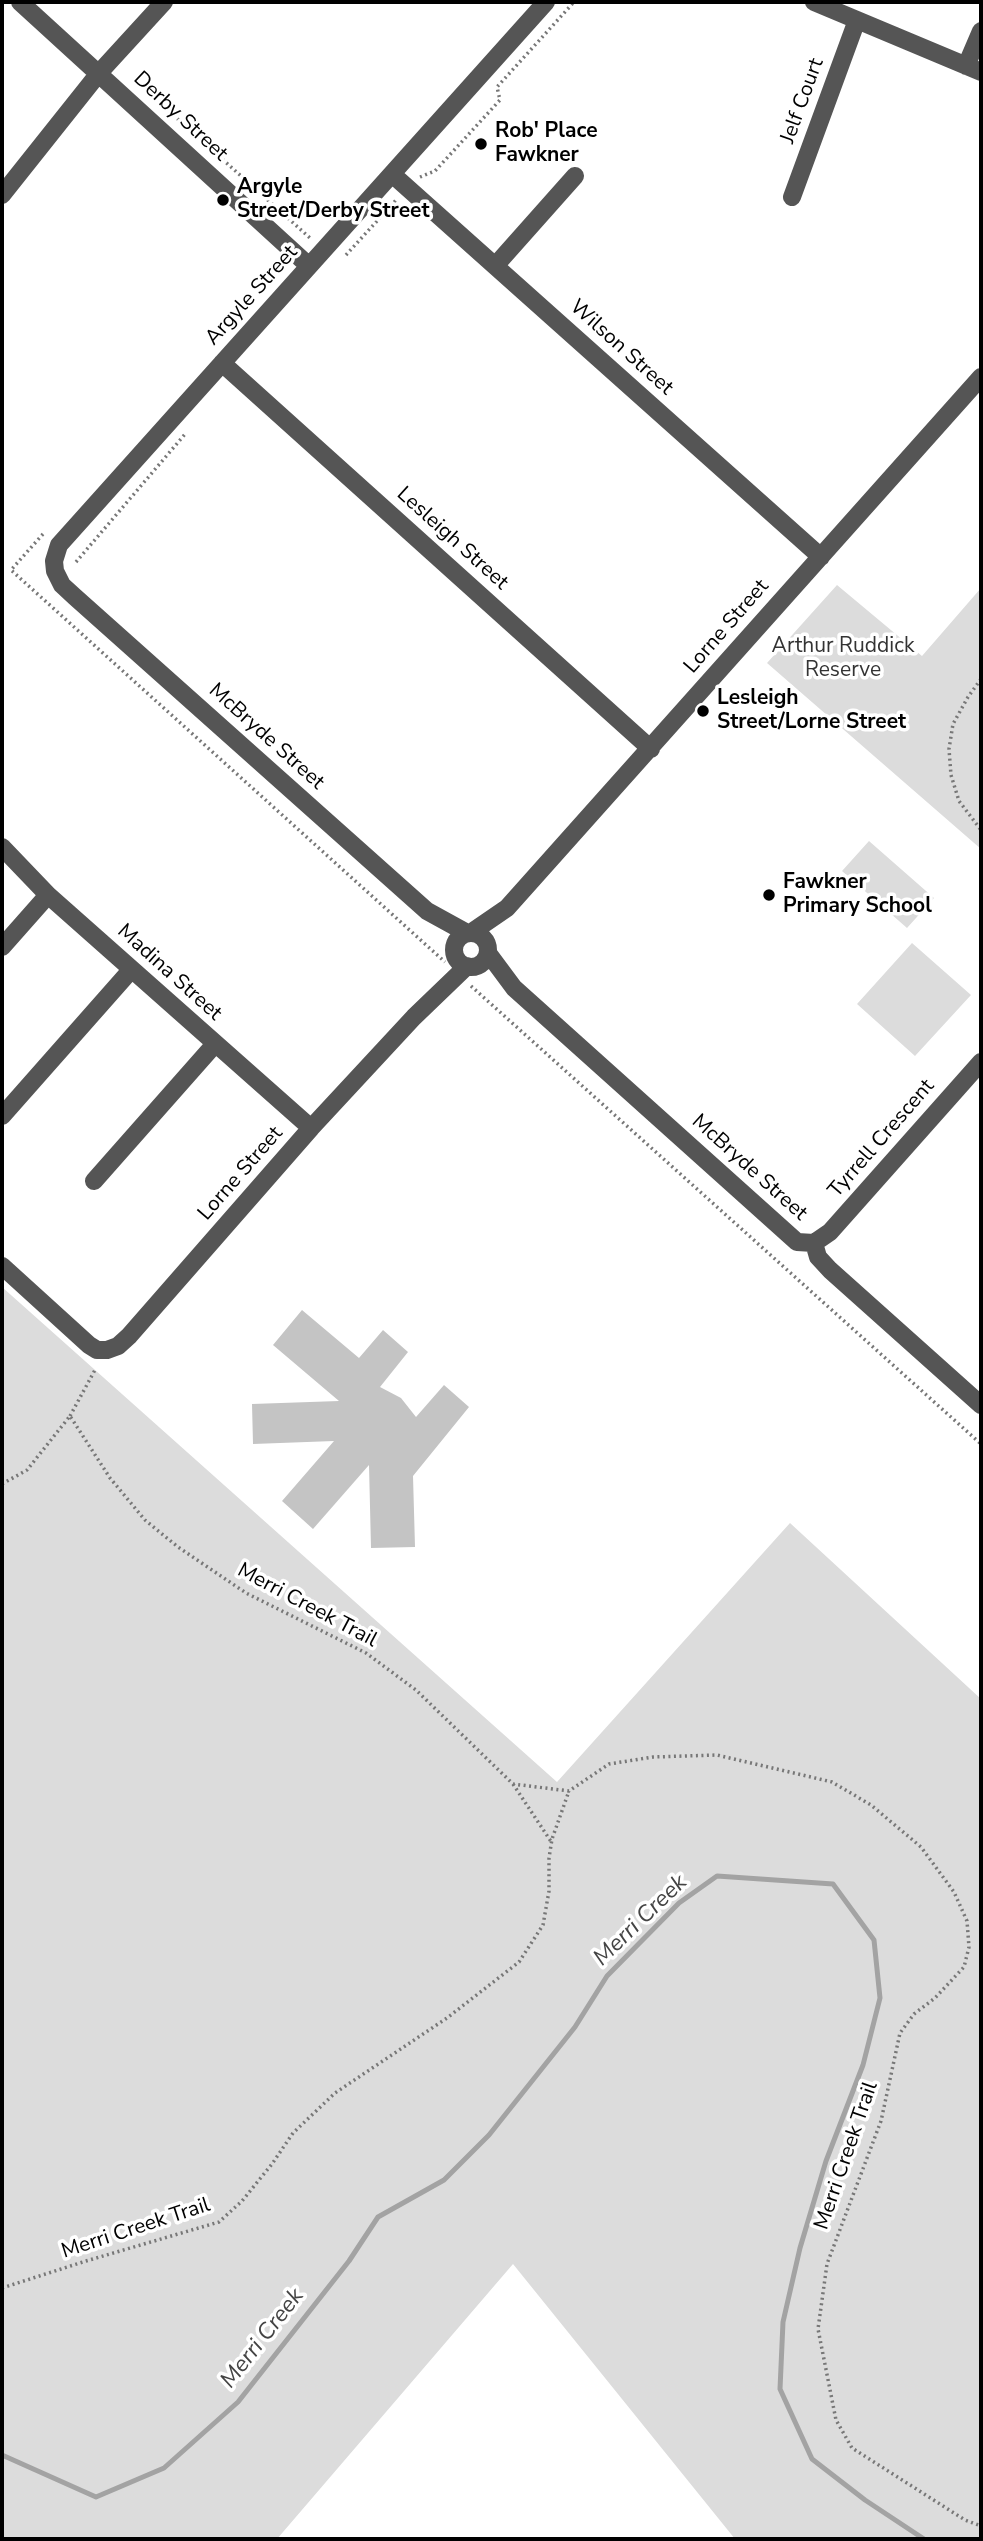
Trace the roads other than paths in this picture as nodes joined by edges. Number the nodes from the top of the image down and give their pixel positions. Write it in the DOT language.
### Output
graph roads {
  1 [pos="20,2"];
  2 [pos="164,2"];
  3 [pos="546,2"];
  4 [pos="814,2"];
  5 [pos="857,20"];
  6 [pos="981,31"];
  7 [pos="974,69"];
  8 [pos="99,74"];
  9 [pos="391,174"];
  10 [pos="575,176"];
  11 [pos="2,195"];
  12 [pos="792,197"];
  13 [pos="302,260"];
  14 [pos="495,266"];
  15 [pos="222,363"];
  16 [pos="981,377"];
  17 [pos="821,557"];
  18 [pos="75,597"];
  19 [pos="650,749"];
  20 [pos="2,847"];
  21 [pos="48,895"];
  22 [pos="507,908"];
  23 [pos="427,911"];
  24 [pos="470,932"];
  25 [pos="2,947"];
  26 [pos="466,959"];
  27 [pos="131,970"];
  28 [pos="215,1044"];
  29 [pos="981,1062"];
  30 [pos="2,1116"];
  31 [pos="311,1129"];
  32 [pos="94,1181"];
  33 [pos="814,1243"];
  34 [pos="2,1266"];
  35 [pos="981,1405"];
  1 -- 8 [label="street, Derby Street"];
  2 -- 8 [label="street"];
  3 -- 9 [label="street, Argyle Street"];
  4 -- 5 [label="street"];
  5 -- 7 [label="street"];
  5 -- 12 [label="street, Jelf Court"];
  6 -- 7 [label="street"];
  8 -- 11 [label="street"];
  8 -- 13 [label="street, Derby Street"];
  9 -- 13 [label="street, Argyle Street"];
  9 -- 14 [label="street, Wilson Street"];
  10 -- 14 [label="street"];
  13 -- 15 [label="street, Argyle Street"];
  14 -- 17 [label="street, Wilson Street"];
  15 -- 18 [label="street, Argyle Street"];
  15 -- 19 [label="street, Lesleigh Street"];
  16 -- 17 [label="street, Lorne Street"];
  17 -- 19 [label="street, Lorne Street"];
  18 -- 23 [label="street, McBryde Street"];
  19 -- 22 [label="street, Lorne Street"];
  20 -- 21 [label="street, Madina Street"];
  21 -- 25 [label="street"];
  21 -- 27 [label="street, Madina Street"];
  22 -- 24 [label="street, Lorne Street"];
  22 -- 26 [label="street, Lorne Street"];
  23 -- 24 [label="street, McBryde Street"];
  23 -- 26 [label="street, McBryde Street"];
  24 -- 26 [label="street, Lorne Street"];
  26 -- 31 [label="street, Lorne Street"];
  26 -- 33 [label="street, McBryde Street"];
  27 -- 28 [label="street, Madina Street"];
  27 -- 30 [label="street"];
  28 -- 31 [label="street, Madina Street"];
  28 -- 32 [label="street"];
  29 -- 33 [label="street, Tyrrell Crescent"];
  31 -- 34 [label="street, Lorne Street"];
  33 -- 35 [label="street, McBryde Street"];
}
